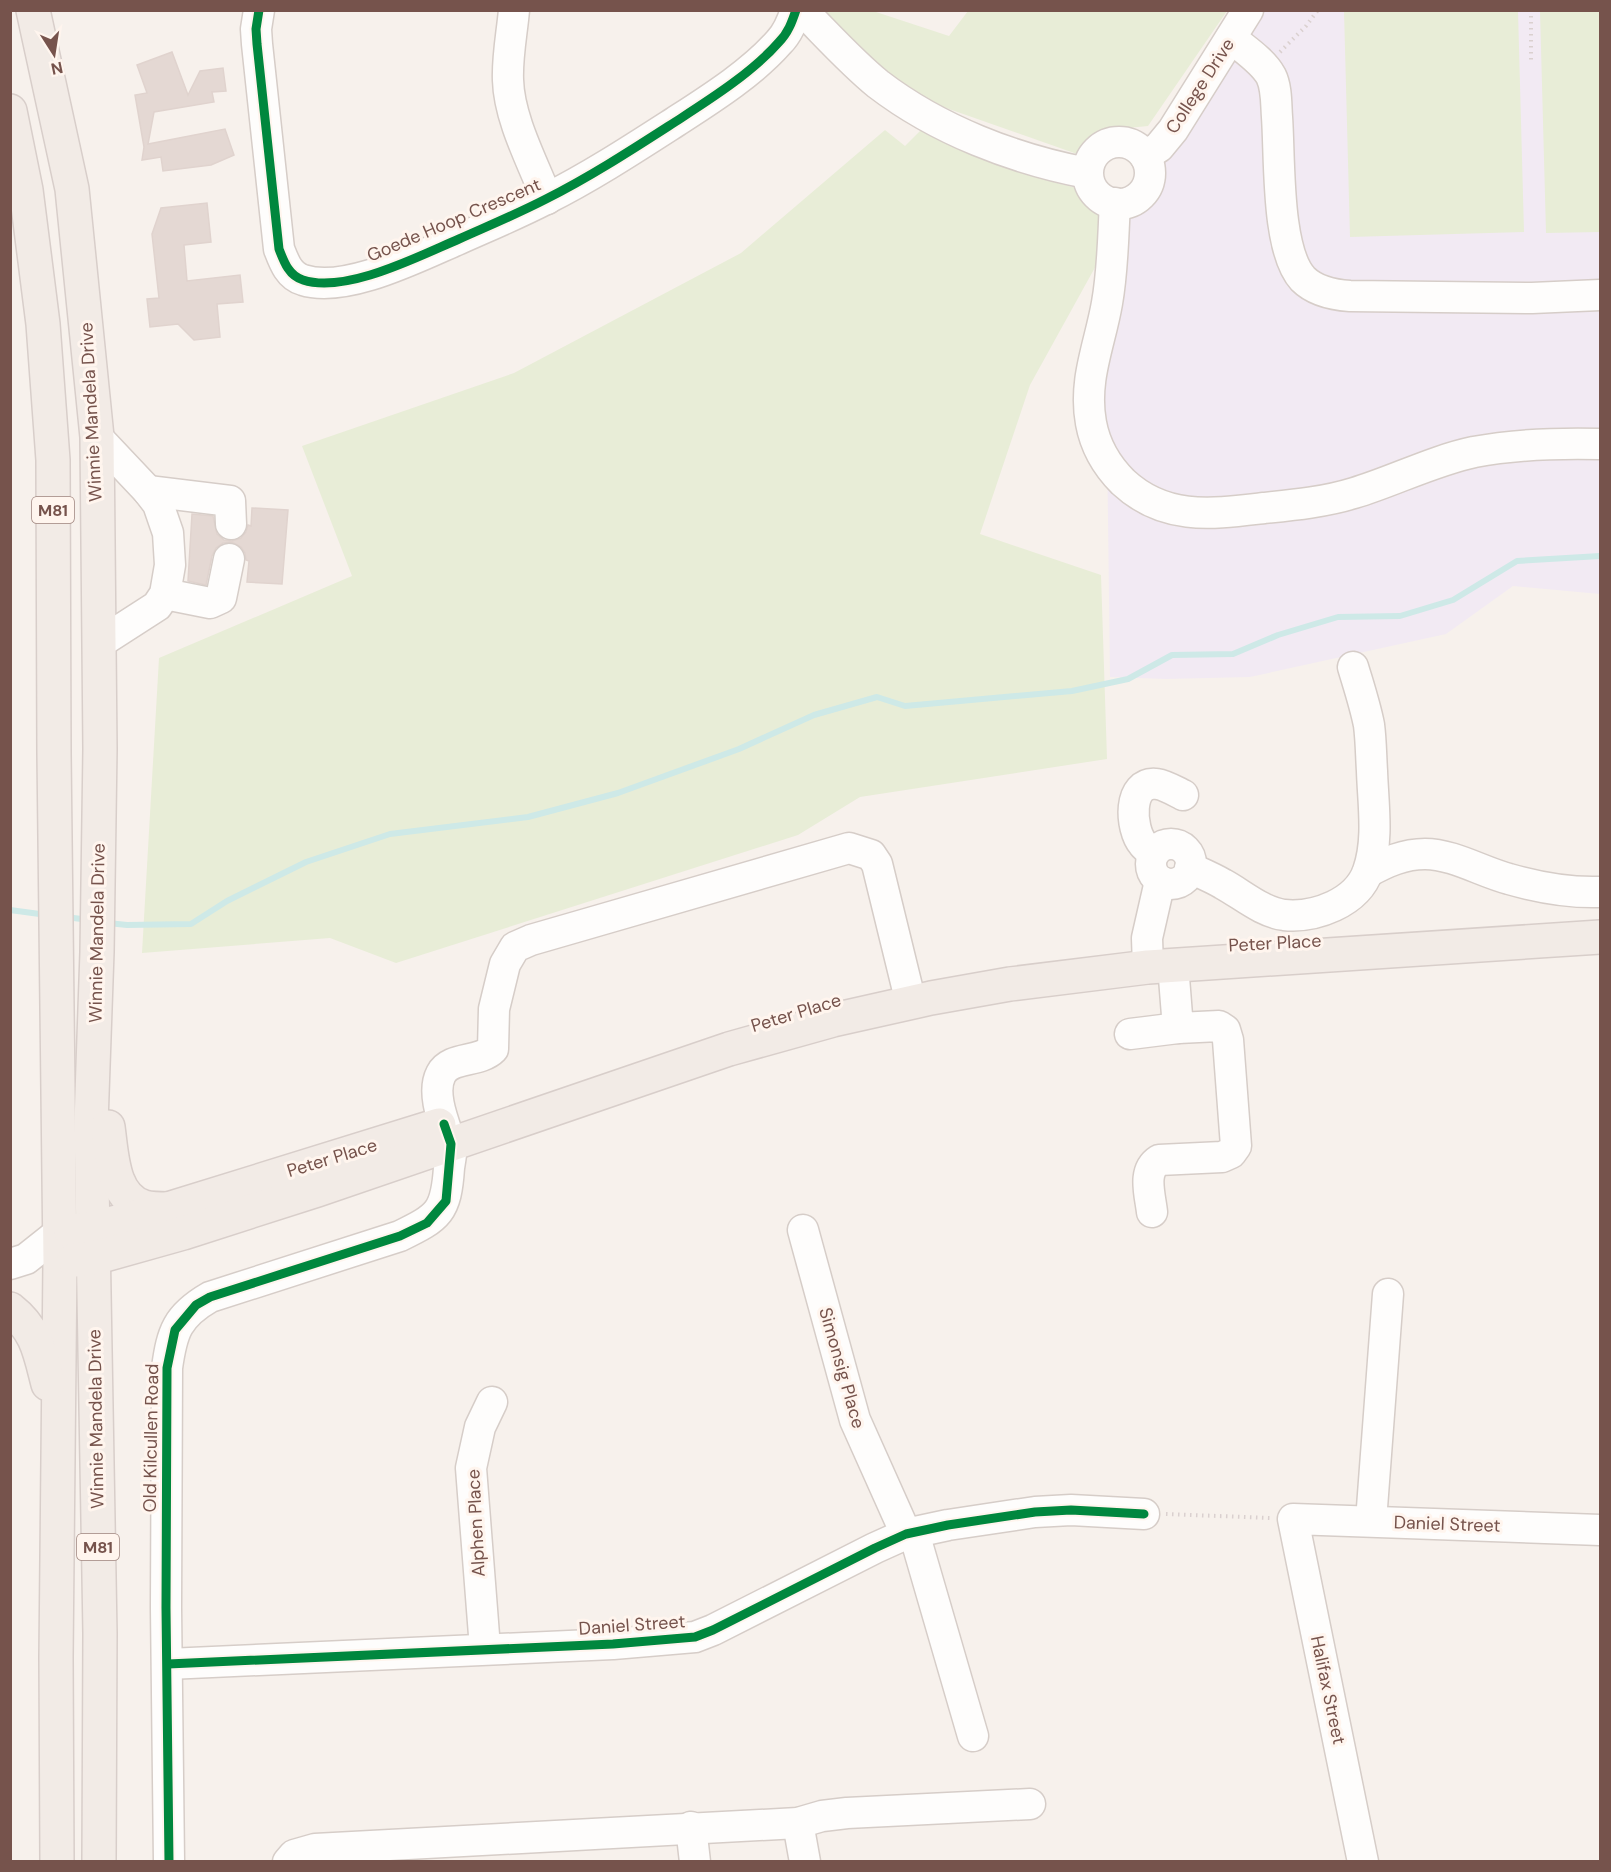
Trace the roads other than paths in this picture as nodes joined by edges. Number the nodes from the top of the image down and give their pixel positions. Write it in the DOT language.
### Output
graph roads {
  1 [pos="33,10"];
  2 [pos="259,10"];
  3 [pos="514,10"];
  4 [pos="796,10"];
  5 [pos="802,10"];
  6 [pos="1248,10"];
  7 [pos="1231,38"];
  8 [pos="10,111"];
  9 [pos="1145,156"];
  10 [pos="1088,173"];
  11 [pos="547,199"];
  12 [pos="1115,203"];
  13 [pos="1600,295"];
  14 [pos="97,437"];
  15 [pos="1600,444"];
  16 [pos="148,491"];
  17 [pos="231,524"];
  18 [pos="229,559"];
  19 [pos="165,594"];
  20 [pos="98,644"];
  21 [pos="1353,668"];
  22 [pos="1183,795"];
  23 [pos="1374,834"];
  24 [pos="1413,854"];
  25 [pos="1157,867"];
  26 [pos="1368,872"];
  27 [pos="1600,892"];
  28 [pos="1600,927"];
  29 [pos="1600,937"];
  30 [pos="1156,961"];
  31 [pos="908,993"];
  32 [pos="1178,1028"];
  33 [pos="1130,1034"];
  34 [pos="95,1036"];
  35 [pos="447,1134"];
  36 [pos="168,1209"];
  37 [pos="1152,1212"];
  38 [pos="803,1230"];
  39 [pos="94,1243"];
  40 [pos="60,1246"];
  41 [pos="18,1262"];
  42 [pos="1388,1294"];
  43 [pos="10,1309"];
  44 [pos="492,1402"];
  45 [pos="58,1418"];
  46 [pos="1144,1514"];
  47 [pos="1293,1519"];
  48 [pos="1371,1521"];
  49 [pos="1600,1530"];
  50 [pos="910,1533"];
  51 [pos="485,1648"];
  52 [pos="168,1664"];
  53 [pos="973,1736"];
  54 [pos="1030,1804"];
  55 [pos="798,1823"];
  56 [pos="691,1827"];
  57 [pos="57,1862"];
  58 [pos="99,1862"];
  59 [pos="168,1862"];
  60 [pos="288,1862"];
  61 [pos="695,1862"];
  62 [pos="805,1862"];
  63 [pos="1364,1862"];
  1 -- 14 [label="main road, Winnie Mandela Drive / M81"];
  2 -- 11 [label="street, Goede Hoop Crescent"];
  3 -- 11 [label="street"];
  4 -- 11 [label="street, Goede Hoop Crescent"];
  5 -- 10 [label="street"];
  6 -- 7 [label="street, College Drive"];
  7 -- 9 [label="street, College Drive"];
  7 -- 13 [label="street"];
  8 -- 40 [label="main road, Winnie Mandela Drive / M81"];
  9 -- 10 [label="street"];
  9 -- 12 [label="street"];
  10 -- 12 [label="street"];
  12 -- 15 [label="street"];
  14 -- 16 [label="street"];
  14 -- 20 [label="main road, Winnie Mandela Drive / M81"];
  16 -- 17 [label="street"];
  16 -- 19 [label="street"];
  18 -- 19 [label="street"];
  19 -- 20 [label="street"];
  20 -- 34 [label="main road, Winnie Mandela Drive / M81"];
  21 -- 23 [label="street"];
  22 -- 25 [label="street"];
  23 -- 24 [label="street"];
  23 -- 26 [label="street"];
  24 -- 26 [label="street"];
  24 -- 27 [label="street"];
  25 -- 26 [label="street"];
  25 -- 30 [label="street"];
  28 -- 30 [label="main road, Peter Place"];
  29 -- 30 [label="main road, Peter Place"];
  30 -- 31 [label="main road, Peter Place"];
  30 -- 32 [label="street"];
  31 -- 35 [label="main road, Peter Place"];
  31 -- 35 [label="street, Old Kilcullen Road"];
  32 -- 33 [label="street"];
  32 -- 37 [label="street"];
  34 -- 36 [label="main road"];
  34 -- 39 [label="main road, Winnie Mandela Drive / M81"];
  35 -- 36 [label="main road, Peter Place"];
  35 -- 39 [label="main road, Peter Place"];
  35 -- 52 [label="street, Old Kilcullen Road"];
  36 -- 39 [label="main road, Peter Place"];
  38 -- 50 [label="street, Simonsig Place"];
  39 -- 40 [label="main road, Peter Place"];
  39 -- 58 [label="main road, Winnie Mandela Drive / M81"];
  40 -- 41 [label="street"];
  40 -- 45 [label="main road, Winnie Mandela Drive / M81"];
  42 -- 48 [label="street"];
  43 -- 45 [label="main road"];
  44 -- 51 [label="street, Alphen Place"];
  45 -- 57 [label="main road, Winnie Mandela Drive / M81"];
  46 -- 50 [label="street, Daniel Street"];
  47 -- 48 [label="street, Daniel Street"];
  47 -- 63 [label="street, Halifax Street"];
  48 -- 49 [label="street, Daniel Street"];
  50 -- 51 [label="street, Daniel Street"];
  50 -- 53 [label="street, Simonsig Place"];
  51 -- 52 [label="street, Daniel Street"];
  52 -- 59 [label="street, Old Kilcullen Road"];
  54 -- 55 [label="street"];
  55 -- 56 [label="street"];
  55 -- 62 [label="street"];
  56 -- 60 [label="street"];
  56 -- 61 [label="street"];
}
